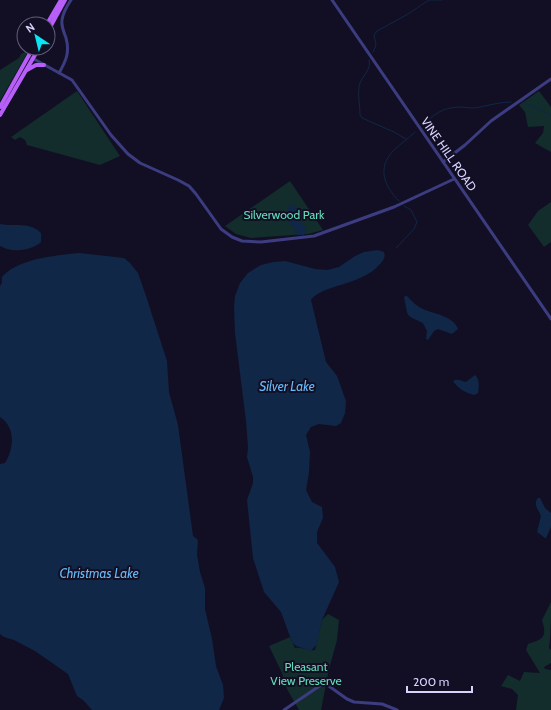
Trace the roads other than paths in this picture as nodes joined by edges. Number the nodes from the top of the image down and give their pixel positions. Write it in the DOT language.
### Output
graph roads {
  1 [pos="60,0"];
  2 [pos="65,0"];
  3 [pos="71,0"];
  4 [pos="332,0"];
  5 [pos="51,16"];
  6 [pos="56,16"];
  7 [pos="31,57"];
  8 [pos="44,65"];
  9 [pos="24,73"];
  10 [pos="59,73"];
  11 [pos="551,79"];
  12 [pos="0,107"];
  13 [pos="0,115"];
  14 [pos="443,162"];
  15 [pos="454,179"];
  16 [pos="551,319"];
  17 [pos="284,710"];
  18 [pos="397,710"];
  1 -- 5 [label="main road"];
  2 -- 6 [label="main road"];
  3 -- 10 [label="street"];
  4 -- 14 [label="street, VINE HILL ROAD"];
  7 -- 8 [label="street"];
  7 -- 9 [label="main road"];
  7 -- 12 [label="main road"];
  8 -- 9 [label="main road"];
  8 -- 10 [label="street"];
  9 -- 13 [label="main road"];
  10 -- 15 [label="street"];
  11 -- 14 [label="street"];
  14 -- 15 [label="street, VINE HILL ROAD"];
  15 -- 16 [label="street, VINE HILL ROAD"];
  17 -- 18 [label="street"];
}
